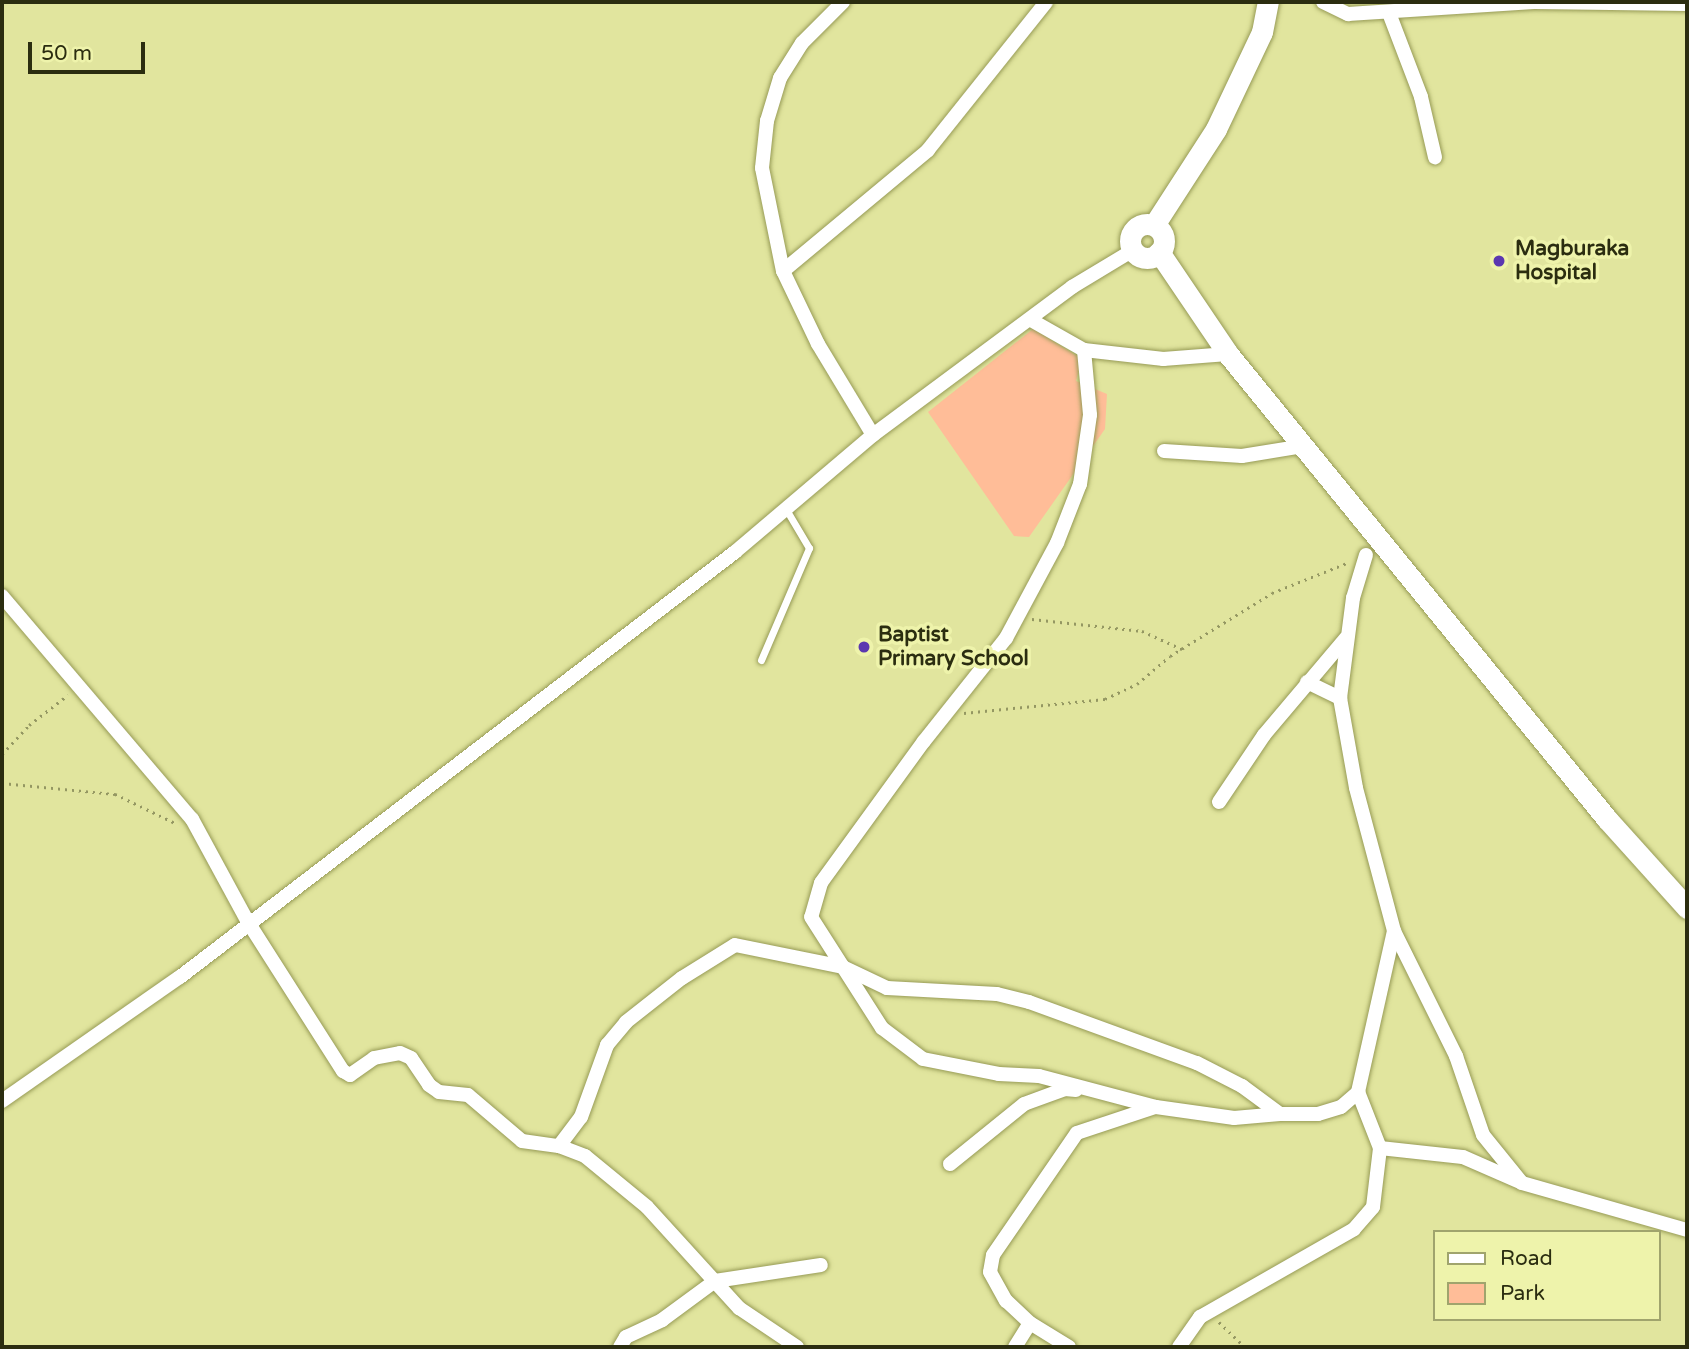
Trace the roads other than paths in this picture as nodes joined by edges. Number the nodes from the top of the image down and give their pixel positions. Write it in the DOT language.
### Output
graph roads {
  1 [pos="843,2"];
  2 [pos="1046,2"];
  3 [pos="1268,2"];
  4 [pos="1324,2"];
  5 [pos="1534,2"];
  6 [pos="1405,4"];
  7 [pos="1687,4"];
  8 [pos="1389,13"];
  9 [pos="1435,157"];
  10 [pos="1154,225"];
  11 [pos="1130,251"];
  12 [pos="1159,252"];
  13 [pos="783,271"];
  14 [pos="1031,320"];
  15 [pos="1084,350"];
  16 [pos="1228,354"];
  17 [pos="873,435"];
  18 [pos="1304,446"];
  19 [pos="1164,451"];
  20 [pos="787,511"];
  21 [pos="1366,555"];
  22 [pos="2,596"];
  23 [pos="1346,639"];
  24 [pos="761,660"];
  25 [pos="1307,682"];
  26 [pos="1339,698"];
  27 [pos="1219,802"];
  28 [pos="1687,908"];
  29 [pos="248,922"];
  30 [pos="1394,932"];
  31 [pos="844,967"];
  32 [pos="1091,1092"];
  33 [pos="1358,1092"];
  34 [pos="2,1101"];
  35 [pos="1156,1107"];
  36 [pos="1280,1114"];
  37 [pos="559,1146"];
  38 [pos="1380,1148"];
  39 [pos="950,1164"];
  40 [pos="1522,1183"];
  41 [pos="1687,1230"];
  42 [pos="821,1265"];
  43 [pos="715,1281"];
  44 [pos="1030,1323"];
  45 [pos="620,1347"];
  46 [pos="797,1347"];
  47 [pos="1015,1347"];
  48 [pos="1069,1347"];
  49 [pos="1179,1347"];
  1 -- 13 [label="street"];
  2 -- 13 [label="street"];
  3 -- 10 [label="street"];
  4 -- 8 [label="street"];
  5 -- 6 [label="street"];
  5 -- 7 [label="street"];
  6 -- 8 [label="street"];
  8 -- 9 [label="street"];
  10 -- 11 [label="street"];
  10 -- 12 [label="street"];
  11 -- 12 [label="street"];
  11 -- 14 [label="street"];
  12 -- 16 [label="street"];
  13 -- 17 [label="street"];
  14 -- 15 [label="street"];
  14 -- 17 [label="street"];
  15 -- 16 [label="street"];
  15 -- 31 [label="street"];
  16 -- 18 [label="street"];
  17 -- 20 [label="street"];
  18 -- 19 [label="street"];
  18 -- 28 [label="street"];
  20 -- 24 [label="lane"];
  20 -- 29 [label="street"];
  21 -- 23 [label="street"];
  22 -- 29 [label="street"];
  23 -- 25 [label="street"];
  23 -- 26 [label="street"];
  25 -- 26 [label="street"];
  25 -- 27 [label="street"];
  26 -- 30 [label="street"];
  29 -- 34 [label="street"];
  29 -- 37 [label="street"];
  30 -- 33 [label="street"];
  30 -- 40 [label="street"];
  31 -- 32 [label="street"];
  31 -- 36 [label="street"];
  31 -- 37 [label="street"];
  32 -- 35 [label="street"];
  32 -- 39 [label="street"];
  33 -- 36 [label="street"];
  33 -- 38 [label="street"];
  35 -- 36 [label="street"];
  35 -- 44 [label="street"];
  37 -- 43 [label="street"];
  38 -- 40 [label="street"];
  38 -- 49 [label="street"];
  40 -- 41 [label="street"];
  42 -- 43 [label="street"];
  43 -- 45 [label="street"];
  43 -- 46 [label="street"];
  44 -- 47 [label="street"];
  44 -- 48 [label="street"];
}
